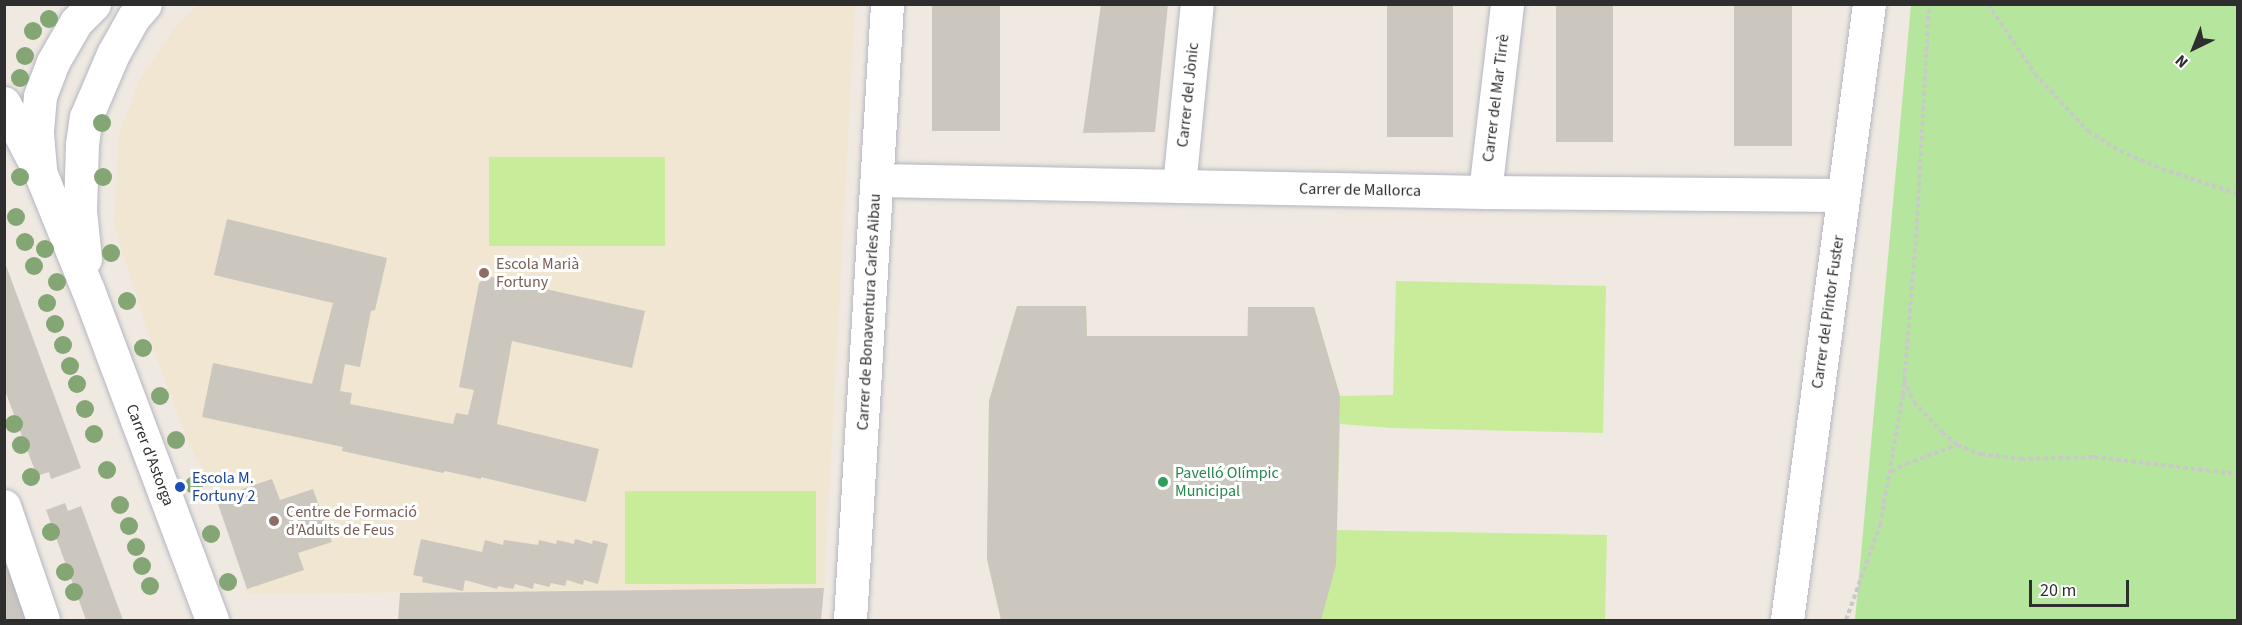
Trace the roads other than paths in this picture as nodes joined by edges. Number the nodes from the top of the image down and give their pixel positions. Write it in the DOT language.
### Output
graph roads {
  1 [pos="93,4"];
  2 [pos="145,4"];
  3 [pos="887,4"];
  4 [pos="1197,4"];
  5 [pos="1507,4"];
  6 [pos="1869,4"];
  7 [pos="4,103"];
  8 [pos="40,172"];
  9 [pos="877,180"];
  10 [pos="1179,186"];
  11 [pos="1485,192"];
  12 [pos="1843,195"];
  13 [pos="88,290"];
  14 [pos="4,506"];
  15 [pos="43,621"];
  16 [pos="212,621"];
  17 [pos="850,621"];
  18 [pos="1787,621"];
  1 -- 8 [label="street, Carrer d'Astorga"];
  2 -- 13 [label="street, Carrer d'Astorga"];
  3 -- 9 [label="street, Carrer de Bonaventura Carles Aibau"];
  4 -- 10 [label="street, Carrer del Jònic"];
  5 -- 11 [label="street, Carrer del Mar Tirrè"];
  6 -- 12 [label="street, Carrer del Pintor Fuster"];
  7 -- 8 [label="street"];
  8 -- 13 [label="street, Carrer d'Astorga"];
  9 -- 10 [label="street, Carrer de Mallorca"];
  9 -- 17 [label="street, Carrer de Bonaventura Carles Aibau"];
  10 -- 11 [label="street, Carrer de Mallorca"];
  11 -- 12 [label="street, Carrer de Mallorca"];
  12 -- 18 [label="street, Carrer del Pintor Fuster"];
  13 -- 16 [label="street, Carrer d'Astorga"];
  14 -- 15 [label="street"];
}
